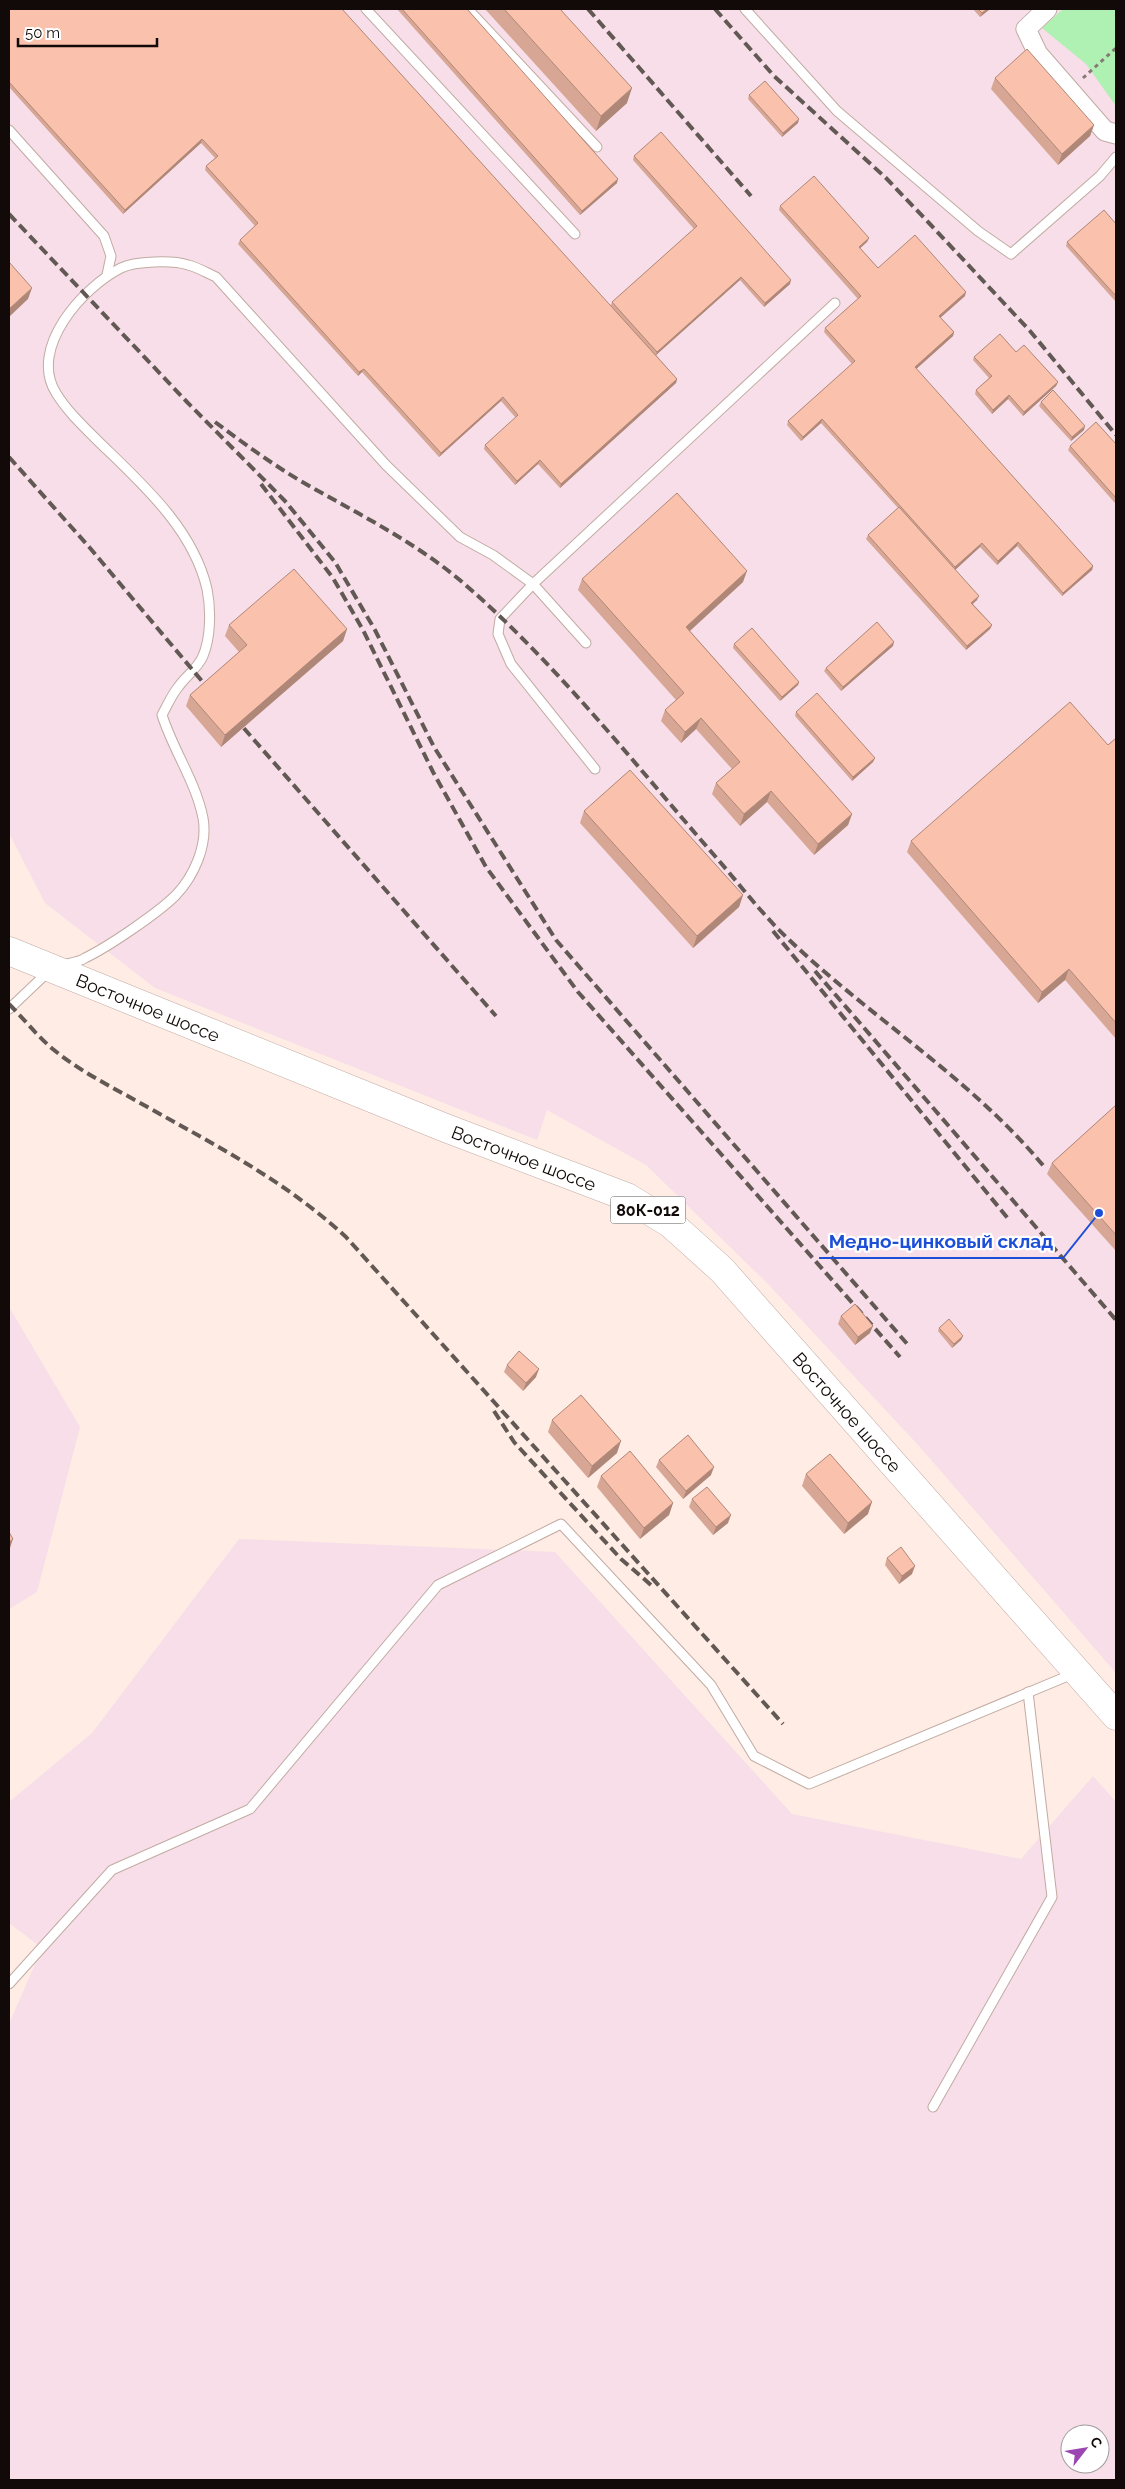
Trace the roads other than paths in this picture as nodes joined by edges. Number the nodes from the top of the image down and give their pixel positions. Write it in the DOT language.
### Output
graph roads {
  1 [pos="366,9"];
  2 [pos="468,9"];
  3 [pos="745,9"];
  4 [pos="1047,9"];
  5 [pos="9,130"];
  6 [pos="1116,134"];
  7 [pos="596,148"];
  8 [pos="1116,157"];
  9 [pos="575,234"];
  10 [pos="107,275"];
  11 [pos="836,302"];
  12 [pos="533,584"];
  13 [pos="586,643"];
  14 [pos="595,769"];
  15 [pos="9,951"];
  16 [pos="53,968"];
  17 [pos="9,1009"];
  18 [pos="1077,1672"];
  19 [pos="1028,1692"];
  20 [pos="1116,1716"];
  21 [pos="9,1984"];
  22 [pos="933,2108"];
  1 -- 9 [label="lane"];
  2 -- 7 [label="lane"];
  3 -- 8 [label="lane"];
  4 -- 6 [label="street"];
  5 -- 10 [label="lane"];
  10 -- 12 [label="lane"];
  10 -- 16 [label="lane"];
  11 -- 12 [label="lane"];
  12 -- 13 [label="lane"];
  12 -- 14 [label="lane"];
  15 -- 16 [label="main road, Восточное шоссе / 80К-012"];
  16 -- 17 [label="lane"];
  16 -- 18 [label="main road, Восточное шоссе / 80К-012"];
  18 -- 19 [label="lane"];
  18 -- 20 [label="main road, Восточное шоссе / 80К-012"];
  19 -- 21 [label="lane"];
  19 -- 22 [label="lane"];
}
